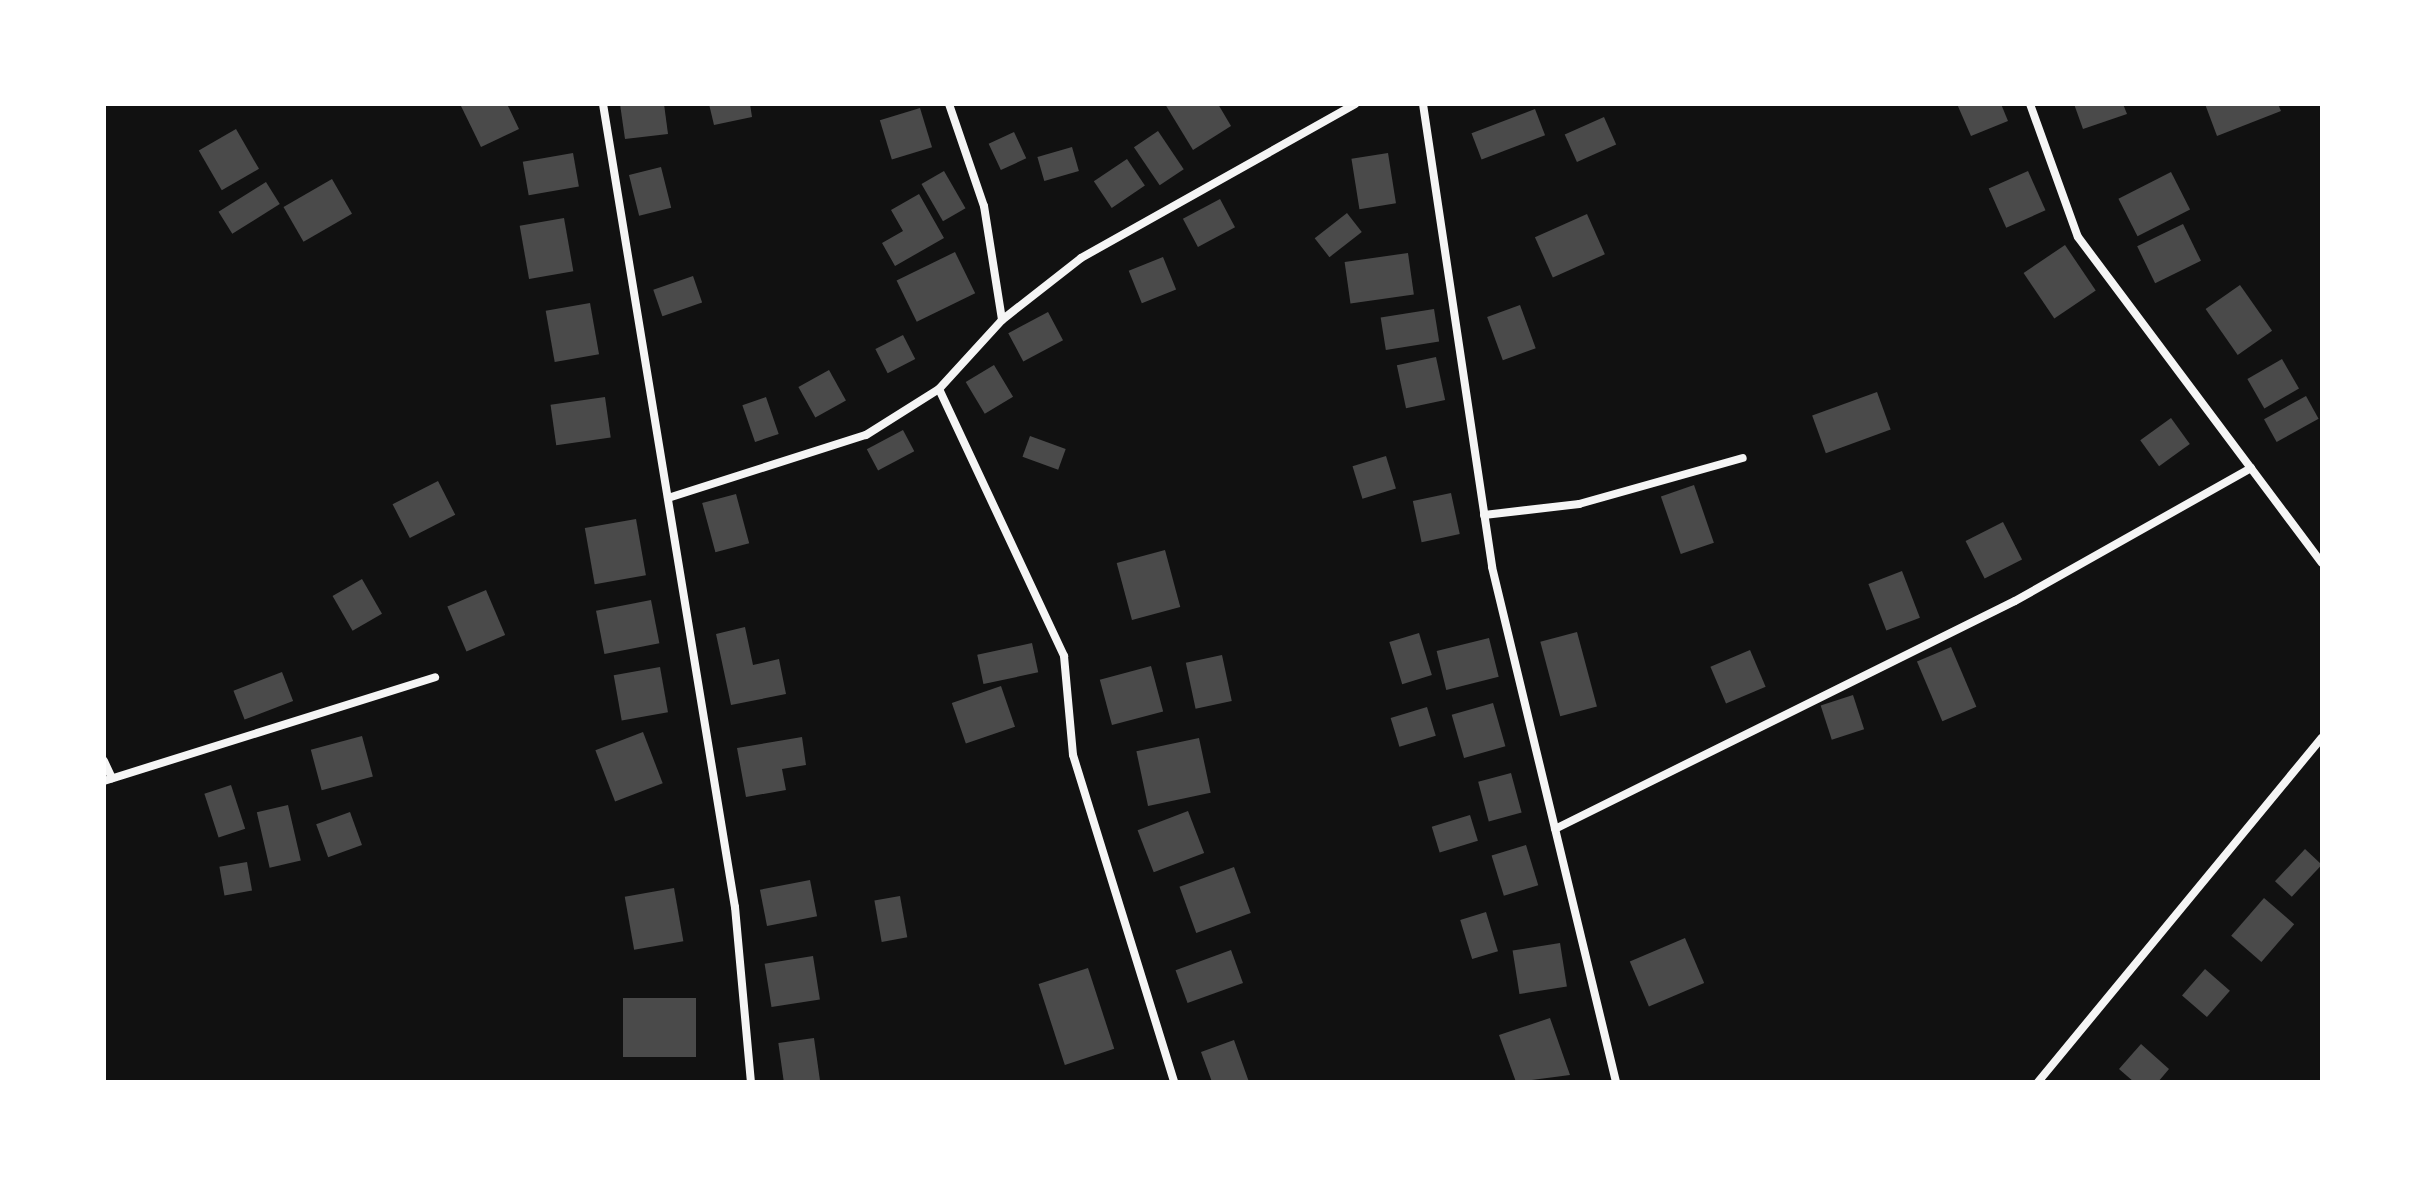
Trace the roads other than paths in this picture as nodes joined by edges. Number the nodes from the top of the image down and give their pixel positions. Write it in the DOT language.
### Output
graph roads {
  1 [pos="603,104"];
  2 [pos="949,104"];
  3 [pos="1355,104"];
  4 [pos="1423,104"];
  5 [pos="2030,104"];
  6 [pos="1002,320"];
  7 [pos="939,389"];
  8 [pos="1743,458"];
  9 [pos="2251,468"];
  10 [pos="668,498"];
  11 [pos="1484,515"];
  12 [pos="2322,563"];
  13 [pos="435,677"];
  14 [pos="2322,738"];
  15 [pos="104,761"];
  16 [pos="108,780"];
  17 [pos="1555,829"];
  18 [pos="751,1082"];
  19 [pos="1174,1082"];
  20 [pos="1616,1082"];
  21 [pos="2038,1082"];
  1 -- 10 [label="street"];
  2 -- 6 [label="street"];
  3 -- 6 [label="street"];
  4 -- 11 [label="street"];
  5 -- 9 [label="street"];
  6 -- 7 [label="street"];
  7 -- 10 [label="street"];
  7 -- 19 [label="street"];
  8 -- 11 [label="street"];
  9 -- 12 [label="street"];
  9 -- 17 [label="street"];
  10 -- 18 [label="street"];
  11 -- 17 [label="street"];
  13 -- 16 [label="street"];
  14 -- 21 [label="street"];
  15 -- 16 [label="street"];
  17 -- 20 [label="street"];
}
